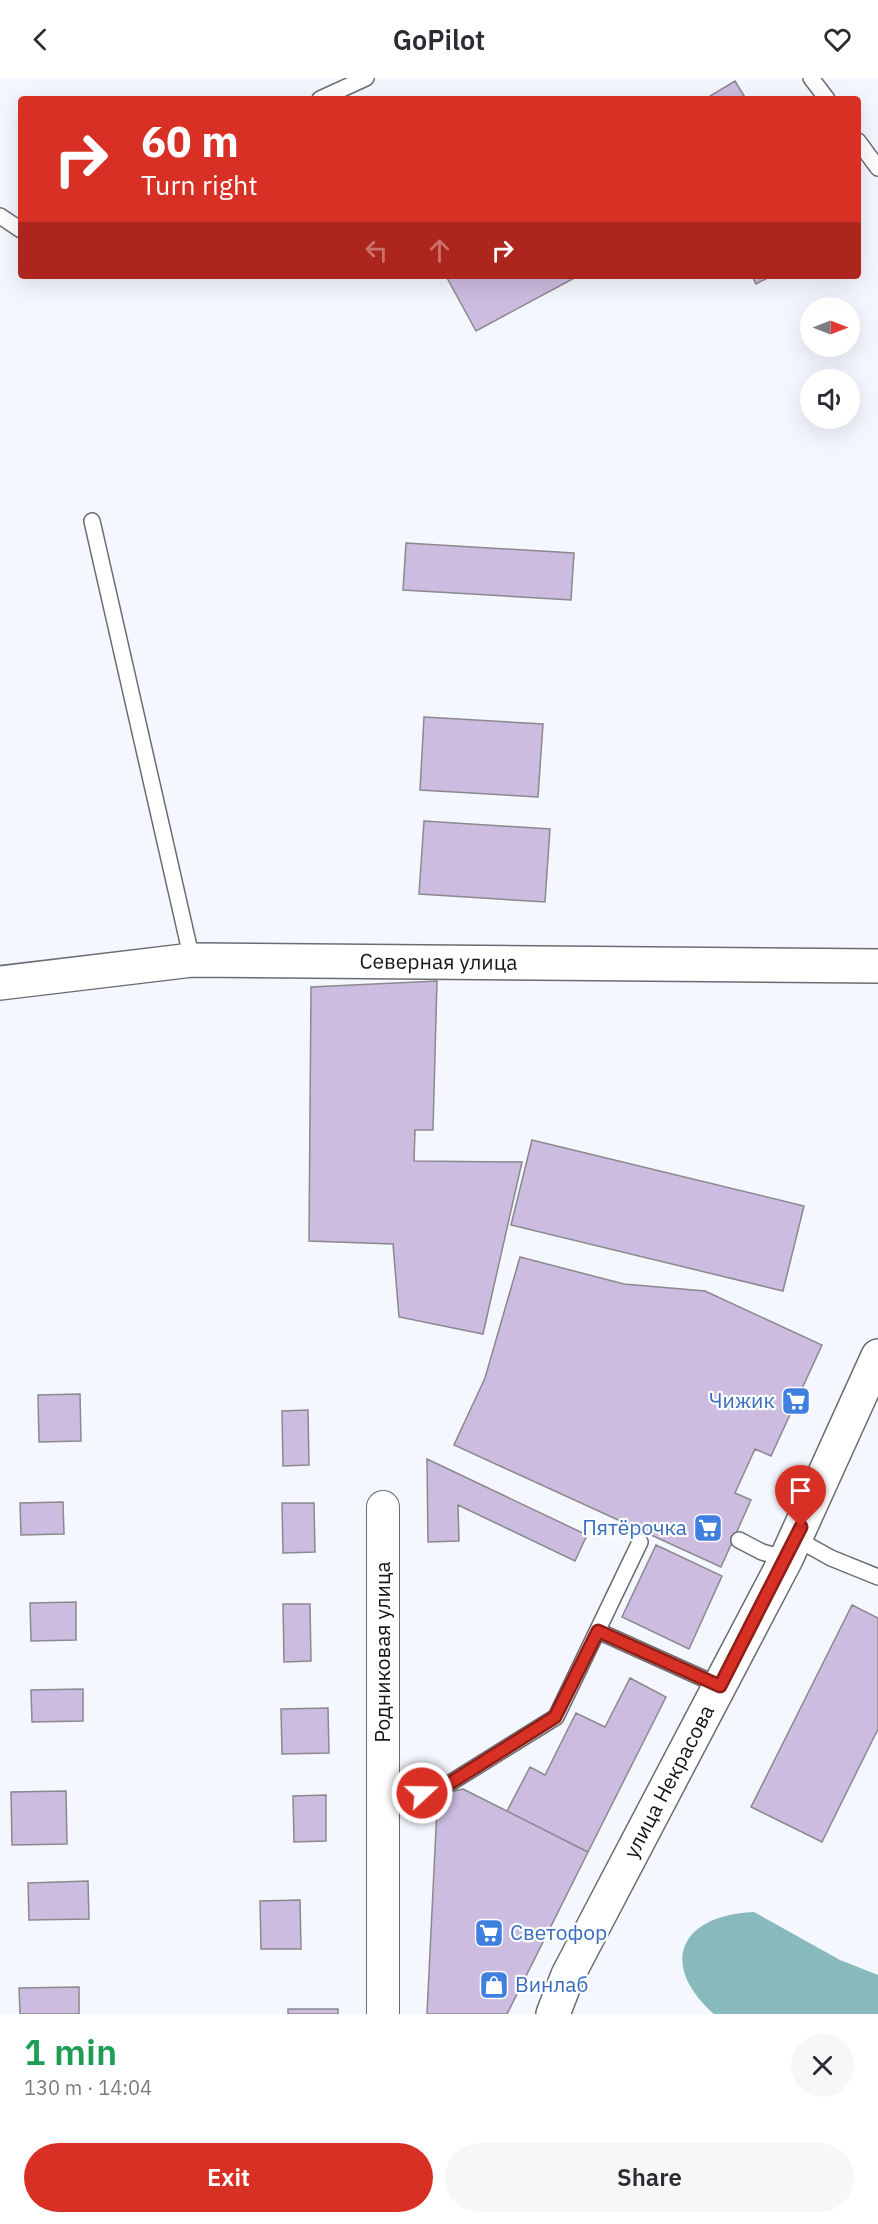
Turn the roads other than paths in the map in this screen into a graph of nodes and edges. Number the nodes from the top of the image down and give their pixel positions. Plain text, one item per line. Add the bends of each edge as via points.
1 (366, 78) edge
2 (811, 78) edge
3 (327, 96) edge
4 (825, 96) edge
5 (861, 145) edge
6 (878, 168) edge
7 (0, 216) edge
8 (18, 228) edge
9 (92, 521) dead end
10 (192, 960) junction
11 (878, 966) edge
12 (0, 983) edge
13 (878, 1356) edge
14 (383, 1507) dead end
15 (739, 1540) dead end
16 (640, 1542) dead end
17 (790, 1549) junction
18 (878, 1577) edge
19 (598, 1631) junction
20 (720, 1686) junction
21 (383, 1804) junction
22 (383, 2014) edge
23 (553, 2014) edge

1 - 3 lane
2 - 4 lane
5 - 6 lane
7 - 8 lane
9 - 10 lane
10 - 11 street, Северная улица
10 - 12 street, Северная улица
13 - 17 street, улица Некрасова
14 - 21 street, Родниковая улица
15 - 17 lane via 762,1552
16 - 19 lane
17 - 18 lane via 831,1558
17 - 20 street, улица Некрасова
19 - 20 lane
19 - 21 lane via 555,1717 442,1788
20 - 23 street, улица Некрасова via 568,1975
21 - 22 street, Родниковая улица

